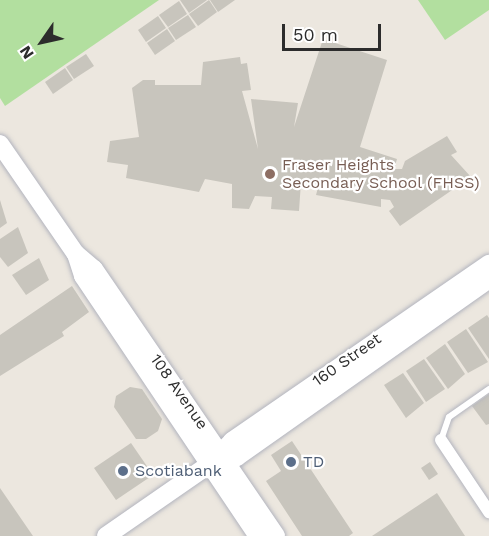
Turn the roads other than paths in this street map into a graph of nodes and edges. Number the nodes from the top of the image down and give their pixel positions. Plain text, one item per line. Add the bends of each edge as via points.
1 (0, 144) edge
2 (489, 264) edge
3 (489, 279) edge
4 (425, 305) junction
5 (351, 375) junction
6 (489, 389) edge
7 (441, 440) joint
8 (219, 459) junction
9 (489, 512) edge
10 (106, 536) edge
11 (258, 536) edge
12 (276, 536) edge

1 - 8 street, 108 Avenue via 75,254 83,276
2 - 4 street, 160 Street
3 - 5 street, 160 Street
4 - 5 street via 408,326 357,362
4 - 8 street, 160 Street
5 - 8 street, 160 Street
6 - 7 lane via 448,417
7 - 9 street
8 - 10 street, 160 Street
8 - 11 street, 108 Avenue
8 - 12 street, 108 Avenue

